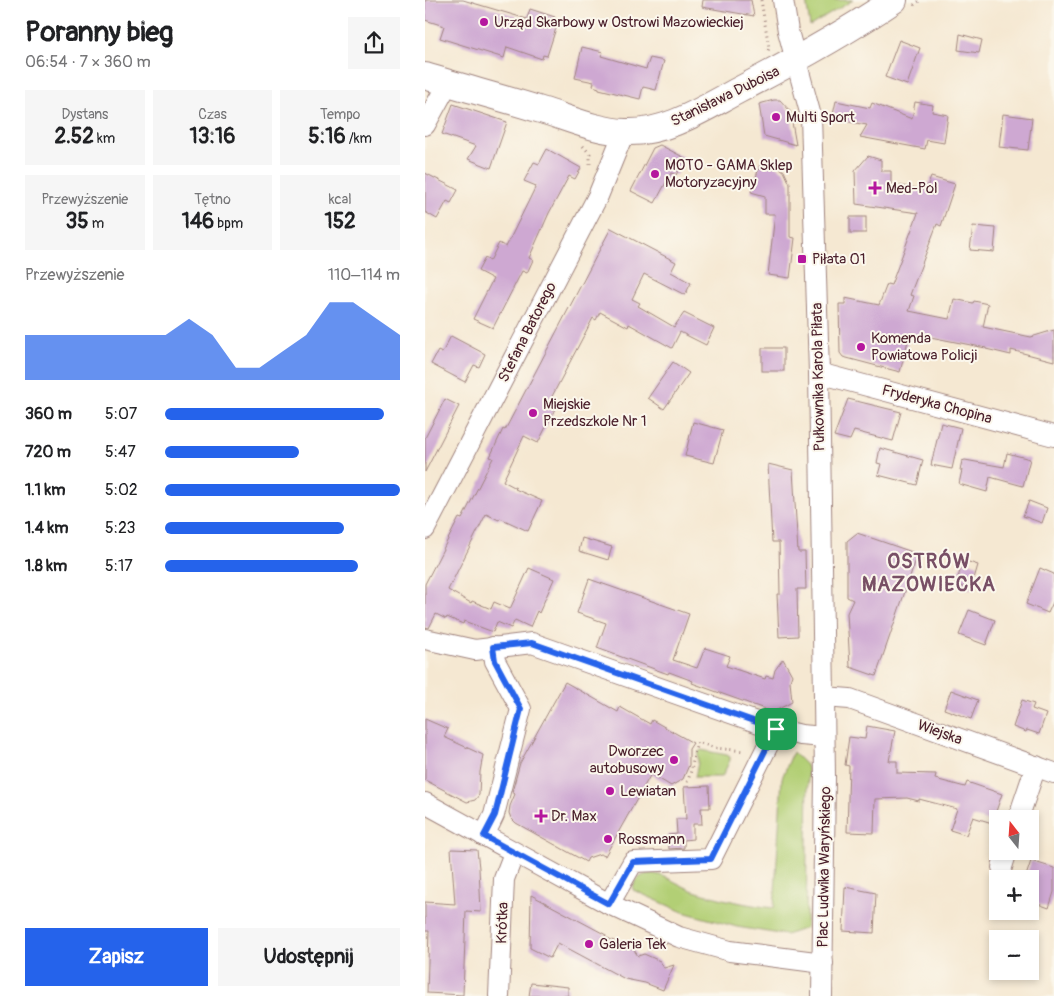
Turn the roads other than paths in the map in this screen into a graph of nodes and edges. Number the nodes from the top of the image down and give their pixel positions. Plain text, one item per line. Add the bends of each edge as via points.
1 (783, 0) edge
2 (894, 0) edge
3 (797, 60) junction
4 (431, 78) edge
5 (425, 125) edge
6 (624, 132) junction
7 (819, 372) junction
8 (1054, 436) edge
9 (425, 529) edge
10 (425, 639) edge
11 (493, 647) junction
12 (824, 697) junction
13 (776, 729) junction
14 (823, 737) junction
15 (1045, 770) edge
16 (425, 803) edge
17 (1023, 810) edge
18 (484, 836) junction
19 (514, 853) junction
20 (609, 904) junction
21 (823, 963) junction
22 (499, 996) edge
23 (822, 996) edge

1 - 3 street, Pułkownika Karola Piłata
2 - 3 main road, Stanisława Duboisa
3 - 6 main road, Stanisława Duboisa via 685,118 643,132
3 - 7 street, Pułkownika Karola Piłata via 811,116
4 - 5 street
4 - 6 main road, Stanisława Duboisa via 591,126
6 - 9 street, Stefana Batorego via 598,196
7 - 8 street, Fryderyka Chopina
7 - 12 street, Pułkownika Karola Piłata
10 - 11 street via 475,650
11 - 13 street via 532,643
11 - 18 street via 495,661 521,709 495,815
12 - 14 street, Plac Ludwika Waryńskiego
12 - 15 street, Wiejska via 850,699
13 - 14 street
13 - 20 street via 711,859 633,862
14 - 21 street, Plac Ludwika Waryńskiego
15 - 17 street
16 - 18 street
18 - 19 street
19 - 20 street
19 - 22 street, Krótka via 504,879
20 - 21 street via 679,937 730,951
21 - 23 street, Plac Ludwika Waryńskiego

